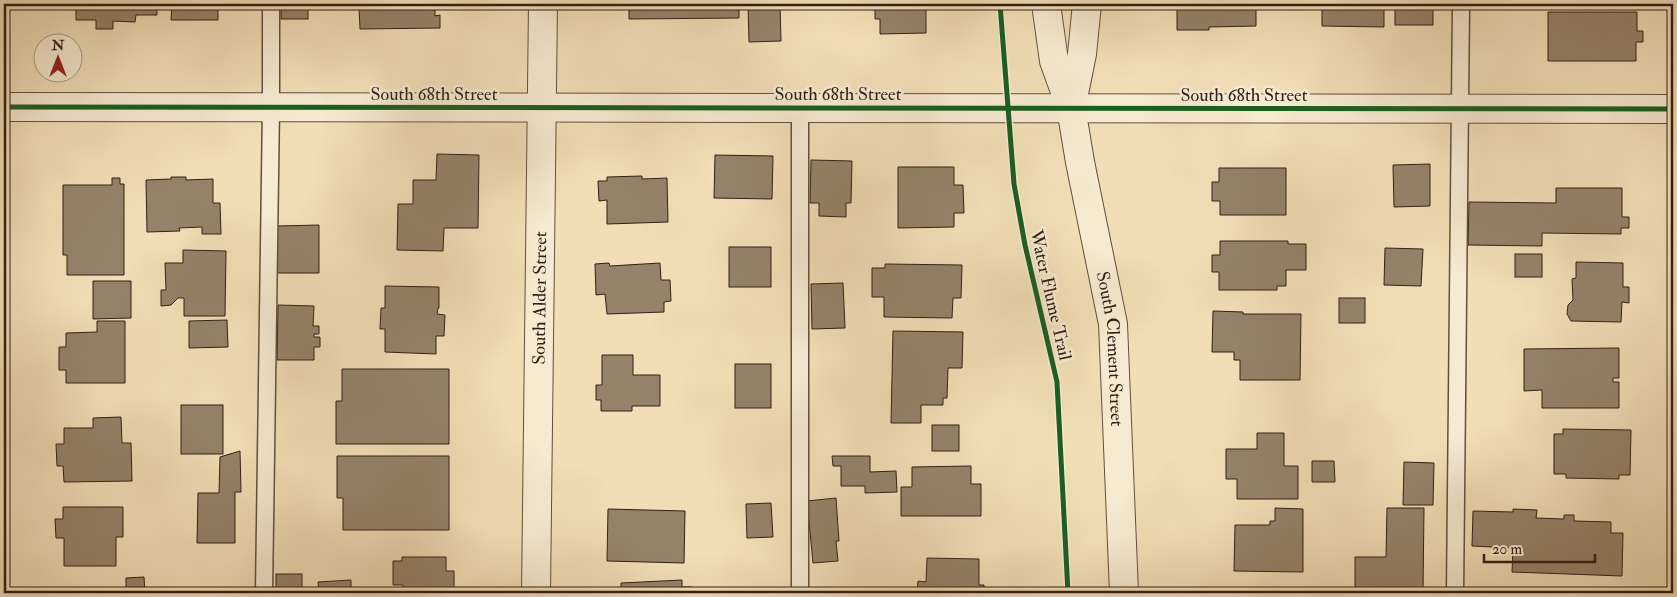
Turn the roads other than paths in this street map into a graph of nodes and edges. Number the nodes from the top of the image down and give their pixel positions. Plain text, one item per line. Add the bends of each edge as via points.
1 (271, 4) edge
2 (543, 4) edge
3 (1046, 4) edge
4 (1087, 4) edge
5 (1461, 4) edge
6 (4, 108) edge
7 (271, 108) junction
8 (542, 108) junction
9 (800, 108) junction
10 (1071, 108) junction
11 (1460, 109) junction
12 (1673, 109) edge
13 (264, 593) edge
14 (536, 593) edge
15 (800, 593) edge
16 (1124, 593) edge
17 (1455, 593) edge

1 - 7 lane
2 - 8 street, South Alder Street
3 - 10 street via 1054,62
4 - 10 street via 1082,54
5 - 11 lane
6 - 7 street, South 68th Street
7 - 8 street, South 68th Street
7 - 13 lane
8 - 9 street, South 68th Street
8 - 14 street, South Alder Street
9 - 10 street, South 68th Street
9 - 15 lane
10 - 11 street, South 68th Street
10 - 16 street, South Clement Street via 1113,324
11 - 12 street, South 68th Street
11 - 17 lane

